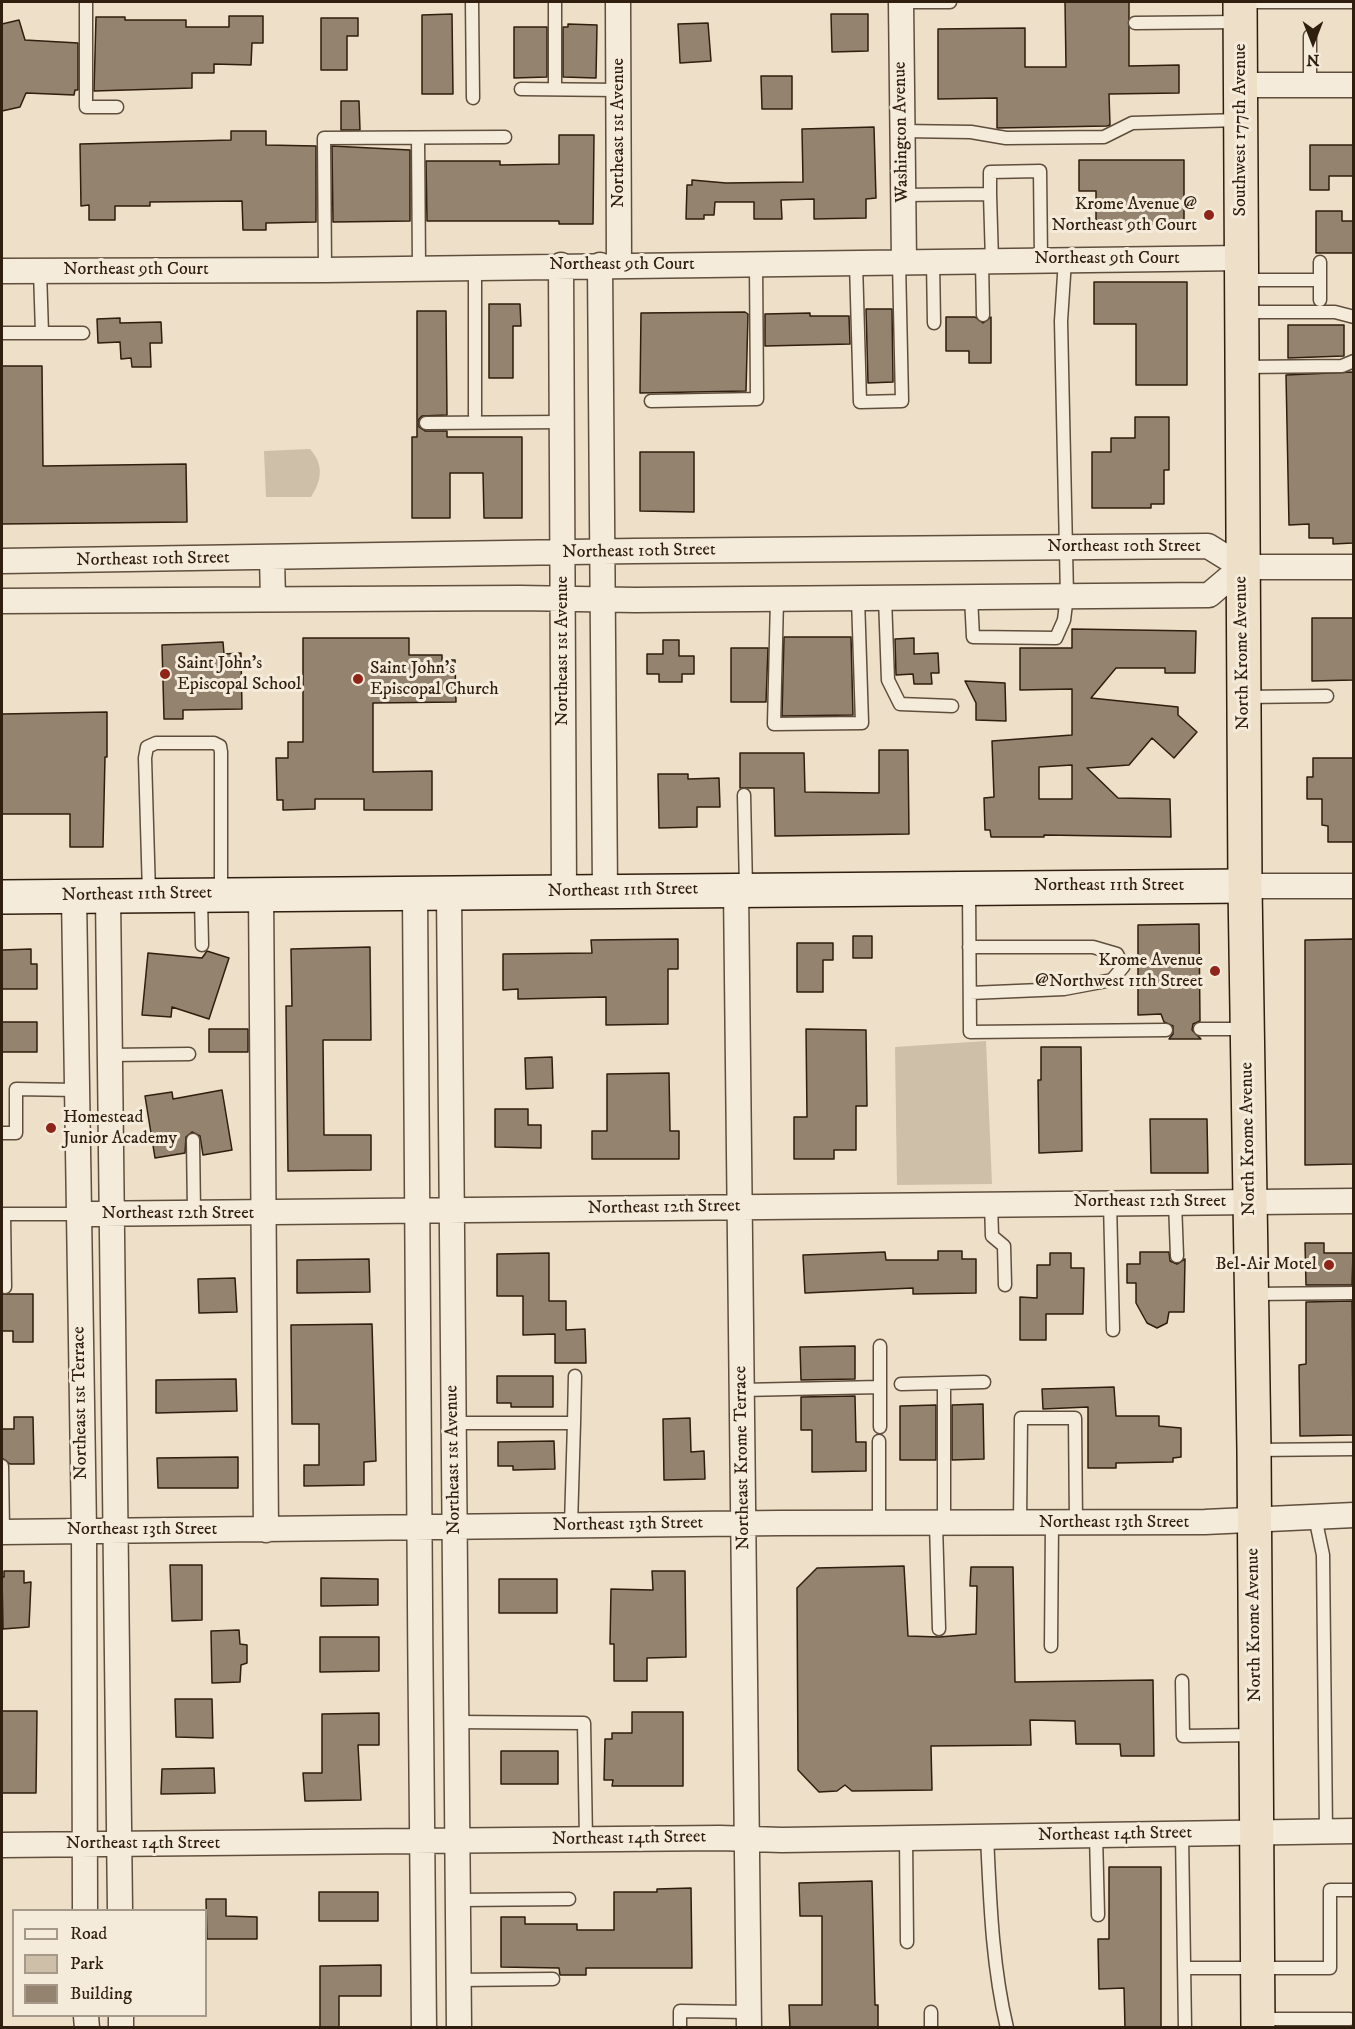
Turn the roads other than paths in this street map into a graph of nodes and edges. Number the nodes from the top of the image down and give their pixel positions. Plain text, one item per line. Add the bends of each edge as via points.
1 (86, 2) edge
2 (472, 2) edge
3 (555, 2) edge
4 (618, 2) edge
5 (901, 2) edge
6 (950, 2) edge
7 (1353, 2) edge
8 (1240, 9) edge
9 (1135, 23) dead end
10 (1311, 36) dead end
11 (1241, 85) junction
12 (1311, 85) junction
13 (1353, 85) edge
14 (520, 88) dead end
15 (555, 89) junction
16 (619, 90) junction
17 (473, 98) dead end
18 (117, 107) dead end
19 (1241, 120) junction
20 (902, 131) junction
21 (505, 137) dead end
22 (418, 138) junction
23 (990, 194) junction
24 (903, 195) junction
25 (1041, 260) junction
26 (1065, 260) junction
27 (933, 261) junction
28 (987, 261) junction
29 (902, 262) junction
30 (1320, 262) dead end
31 (856, 263) junction
32 (756, 264) junction
33 (561, 265) junction
34 (609, 265) junction
35 (475, 267) junction
36 (419, 268) junction
37 (325, 270) junction
38 (2, 271) edge
39 (40, 271) junction
40 (1320, 280) junction
41 (1242, 283) junction
42 (1320, 300) dead end
43 (983, 315) dead end
44 (1353, 317) edge
45 (934, 323) dead end
46 (2, 333) edge
47 (42, 333) junction
48 (83, 333) dead end
49 (1353, 361) edge
50 (1242, 367) junction
51 (651, 401) dead end
52 (475, 415) dead end
53 (561, 422) junction
54 (426, 423) dead end
55 (1067, 547) junction
56 (563, 553) junction
57 (603, 553) junction
58 (272, 558) junction
59 (2, 561) edge
60 (1242, 567) junction
61 (1353, 567) edge
62 (1067, 596) junction
63 (971, 597) junction
64 (564, 598) junction
65 (858, 598) junction
66 (885, 598) junction
67 (273, 599) junction
68 (777, 599) junction
69 (603, 600) junction
70 (2, 602) edge
71 (1327, 696) dead end
72 (1244, 697) junction
73 (952, 706) dead end
74 (744, 795) dead end
75 (1353, 885) edge
76 (1245, 886) junction
77 (969, 887) junction
78 (741, 889) junction
79 (605, 891) junction
80 (449, 892) junction
81 (564, 892) junction
82 (211, 893) junction
83 (261, 893) junction
84 (149, 894) junction
85 (415, 894) junction
86 (74, 896) junction
87 (108, 896) junction
88 (2, 897) edge
89 (202, 945) dead end
90 (969, 947) junction
91 (970, 993) junction
92 (1200, 1029) dead end
93 (1248, 1029) junction
94 (1166, 1030) dead end
95 (110, 1054) junction
96 (189, 1054) dead end
97 (77, 1090) junction
98 (2, 1133) edge
99 (193, 1140) dead end
100 (1353, 1201) edge
101 (1110, 1202) junction
102 (1175, 1202) junction
103 (1250, 1202) junction
104 (991, 1203) junction
105 (741, 1207) junction
106 (415, 1212) junction
107 (451, 1212) junction
108 (194, 1213) junction
109 (265, 1213) junction
110 (3, 1214) edge
111 (78, 1214) junction
112 (113, 1214) junction
113 (1177, 1256) dead end
114 (1005, 1285) dead end
115 (5, 1287) dead end
116 (1353, 1293) edge
117 (1251, 1294) junction
118 (1113, 1330) dead end
119 (880, 1346) dead end
120 (575, 1376) dead end
121 (984, 1382) dead end
122 (944, 1383) junction
123 (901, 1384) dead end
124 (880, 1387) junction
125 (742, 1390) junction
126 (453, 1423) junction
127 (574, 1423) junction
128 (880, 1427) dead end
129 (879, 1441) dead end
130 (1353, 1449) edge
131 (1254, 1450) junction
132 (2, 1466) edge
133 (1353, 1515) edge
134 (1315, 1517) junction
135 (1254, 1519) junction
136 (1052, 1523) junction
137 (1076, 1523) junction
138 (744, 1524) junction
139 (879, 1524) junction
140 (940, 1524) junction
141 (1020, 1524) junction
142 (571, 1525) junction
143 (421, 1527) junction
144 (454, 1527) junction
145 (84, 1530) junction
146 (115, 1530) junction
147 (266, 1530) junction
148 (2, 1532) edge
149 (939, 1629) dead end
150 (1051, 1646) dead end
151 (1182, 1681) dead end
152 (456, 1722) junction
153 (1257, 1735) junction
154 (1353, 1831) edge
155 (1326, 1832) junction
156 (1257, 1833) junction
157 (1182, 1834) junction
158 (1096, 1835) junction
159 (987, 1836) junction
160 (906, 1838) junction
161 (748, 1839) junction
162 (586, 1840) junction
163 (458, 1841) junction
164 (423, 1842) junction
165 (119, 1844) junction
166 (2, 1845) edge
167 (85, 1845) junction
168 (1353, 1890) edge
169 (569, 1899) dead end
170 (458, 1900) junction
171 (86, 1909) edge
172 (120, 1909) edge
173 (1098, 1915) dead end
174 (907, 1942) dead end
175 (1184, 1968) junction
176 (1258, 1968) junction
177 (553, 1979) dead end
178 (458, 1980) junction
179 (931, 2012) dead end
180 (1350, 2019) dead end
181 (749, 2020) edge
182 (1258, 2023) edge
183 (1304, 2023) edge
184 (424, 2028) edge
185 (459, 2028) edge
186 (680, 2028) edge
187 (931, 2028) edge
188 (1007, 2028) edge
189 (1185, 2028) edge

1 - 18 lane via 86,107
2 - 17 lane
3 - 15 lane
4 - 16 street, Northeast 1st Avenue
5 - 6 lane
5 - 20 street, Washington Avenue
7 - 8 lane
8 - 9 lane
8 - 11 highway, Southwest 177th Avenue
10 - 12 lane
11 - 12 street
11 - 19 highway, Southwest 177th Avenue
12 - 13 street
14 - 15 lane
15 - 16 lane
16 - 34 street, Northeast 1st Avenue
19 - 20 lane via 1132,123 1104,137 1006,138 971,132
19 - 41 highway, Southwest 177th Avenue
20 - 24 street, Washington Avenue
21 - 22 lane
22 - 36 lane
22 - 37 lane via 324,138
23 - 24 lane
23 - 25 lane via 990,172 1040,171
23 - 28 lane
24 - 29 street, Washington Avenue
25 - 26 street, Northeast 9th Court
25 - 28 street, Northeast 9th Court
26 - 41 street, Northeast 9th Court
26 - 55 lane via 1061,321
27 - 28 street, Northeast 9th Court
27 - 29 street, Northeast 9th Court
27 - 45 lane
28 - 43 lane
29 - 31 street, Northeast 9th Court
29 - 31 lane via 902,401 860,402
30 - 40 lane
31 - 32 street, Northeast 9th Court
32 - 34 street, Northeast 9th Court
32 - 51 lane via 757,399
33 - 34 street, Northeast 9th Court
33 - 35 street, Northeast 9th Court
33 - 53 street, Northeast 1st Avenue
34 - 57 street, Northeast 1st Avenue
35 - 36 street, Northeast 9th Court
35 - 52 lane
36 - 37 street, Northeast 9th Court
37 - 39 street, Northeast 9th Court
38 - 39 street, Northeast 9th Court
39 - 47 lane
40 - 41 lane
40 - 42 lane
41 - 44 lane
41 - 50 highway, North Krome Avenue
46 - 47 lane
47 - 48 lane
49 - 50 lane via 1342,366
50 - 60 highway, North Krome Avenue
53 - 54 lane
53 - 56 street, Northeast 1st Avenue
55 - 57 street, Northeast 10th Street
55 - 60 street, Northeast 10th Street via 1208,546
55 - 62 lane
56 - 57 street, Northeast 10th Street
56 - 58 street, Northeast 10th Street
56 - 64 street, Northeast 1st Avenue
57 - 69 street, Northeast 1st Avenue
58 - 59 street, Northeast 10th Street
58 - 67 street
60 - 61 street
60 - 62 street via 1209,595
60 - 72 highway, North Krome Avenue
62 - 63 street
62 - 63 lane via 1064,620 1056,638 973,637
63 - 66 street
64 - 67 street
64 - 69 street
64 - 81 street, Northeast 1st Avenue
65 - 66 street
65 - 68 street
65 - 68 lane via 862,723 774,724
66 - 73 lane via 888,680 900,704
67 - 70 street
68 - 69 street
69 - 79 street, Northeast 1st Avenue
71 - 72 lane
72 - 76 highway, North Krome Avenue
74 - 78 lane
75 - 76 street
76 - 77 street, Northeast 11th Street
76 - 93 highway, North Krome Avenue
77 - 78 street, Northeast 11th Street
77 - 90 lane
78 - 79 street, Northeast 11th Street
78 - 105 street, Northeast Krome Terrace
79 - 81 street, Northeast 11th Street
80 - 81 street, Northeast 11th Street
80 - 85 street, Northeast 11th Street
80 - 107 street, Northeast 1st Avenue
82 - 83 street, Northeast 11th Street
82 - 84 street, Northeast 11th Street
82 - 84 lane via 220,746 156,743 147,747 145,758
82 - 89 lane
83 - 85 street, Northeast 11th Street
83 - 109 street
84 - 87 street, Northeast 11th Street
85 - 106 street, Northeast 1st Avenue
86 - 87 street, Northeast 11th Street
86 - 88 street, Northeast 11th Street
86 - 97 street, Northeast 1st Terrace
87 - 95 street, Northeast 1st Terrace
90 - 91 lane
90 - 91 lane via 1093,947 1117,954 1123,968 1112,980 1064,989
91 - 94 lane via 970,1032
92 - 93 lane
93 - 103 highway, North Krome Avenue
95 - 96 lane
95 - 112 street, Northeast 1st Terrace
97 - 98 lane via 15,1089 15,1133
97 - 111 street, Northeast 1st Terrace
99 - 108 lane
100 - 103 street, Northeast 12th Street
101 - 102 street, Northeast 12th Street
101 - 104 street, Northeast 12th Street
101 - 118 lane
102 - 103 street, Northeast 12th Street
102 - 113 lane
103 - 117 highway, North Krome Avenue
104 - 105 street, Northeast 12th Street
104 - 114 lane via 992,1236 1004,1246
105 - 107 street, Northeast 12th Street
105 - 125 street, Northeast Krome Terrace
106 - 107 street, Northeast 12th Street
106 - 109 street, Northeast 12th Street
106 - 143 street, Northeast 1st Avenue
107 - 126 street, Northeast 1st Avenue
108 - 109 street, Northeast 12th Street
108 - 112 street, Northeast 12th Street
109 - 147 street
110 - 111 lane
110 - 115 lane
111 - 112 street, Northeast 12th Street
111 - 145 street, Northeast 1st Terrace
112 - 146 street, Northeast 1st Terrace
116 - 117 lane
117 - 131 highway, North Krome Avenue
119 - 124 lane
120 - 127 lane
121 - 122 lane
122 - 123 lane
122 - 140 lane
124 - 125 lane
124 - 128 lane
125 - 138 street, Northeast Krome Terrace
126 - 127 lane
126 - 144 street, Northeast 1st Avenue
127 - 142 lane
129 - 139 lane
130 - 131 lane
131 - 135 highway, North Krome Avenue
132 - 148 lane
133 - 134 street, Northeast 13th Street
134 - 135 street, Northeast 13th Street
134 - 155 lane via 1323,1555
135 - 137 street, Northeast 13th Street
135 - 153 highway, North Krome Avenue
136 - 137 street, Northeast 13th Street
136 - 141 street, Northeast 13th Street
136 - 150 lane
137 - 141 lane via 1075,1418 1020,1418
138 - 139 street, Northeast 13th Street
138 - 142 street, Northeast 13th Street
138 - 161 street, Northeast Krome Terrace
139 - 140 street, Northeast 13th Street
140 - 141 street, Northeast 13th Street
140 - 149 lane
142 - 144 street, Northeast 13th Street
143 - 144 street, Northeast 13th Street
143 - 147 street, Northeast 13th Street
143 - 164 street, Northeast 1st Avenue
144 - 152 street, Northeast 1st Avenue
145 - 146 street, Northeast 13th Street
145 - 148 street, Northeast 13th Street
145 - 167 street, Northeast 1st Terrace
146 - 147 street, Northeast 13th Street
146 - 165 street, Northeast 1st Terrace
151 - 153 lane via 1183,1737
152 - 162 lane via 584,1723
152 - 163 street, Northeast 1st Avenue
153 - 156 highway, North Krome Avenue
154 - 155 street, Northeast 14th Street
155 - 156 street, Northeast 14th Street
156 - 157 street, Northeast 14th Street
156 - 176 highway, North Krome Avenue
157 - 158 street, Northeast 14th Street
157 - 175 lane
158 - 159 street, Northeast 14th Street
158 - 173 lane
159 - 160 street, Northeast 14th Street
159 - 188 lane via 992,1932
160 - 161 street, Northeast 14th Street
160 - 174 lane
161 - 162 street, Northeast 14th Street
161 - 181 street, Northeast Krome Terrace
162 - 163 street, Northeast 14th Street
163 - 164 street, Northeast 14th Street
163 - 170 street, Northeast 1st Avenue
164 - 165 street, Northeast 14th Street
164 - 184 street, Northeast 1st Avenue
165 - 167 street, Northeast 14th Street
165 - 172 street, Northeast 1st Terrace
166 - 167 street, Northeast 14th Street
167 - 171 street, Northeast 1st Terrace
168 - 176 lane via 1330,1890 1330,1968
169 - 170 lane
170 - 178 street, Northeast 1st Avenue
175 - 176 lane
175 - 189 lane
176 - 182 highway, North Krome Avenue
177 - 178 lane
178 - 185 street, Northeast 1st Avenue
179 - 187 lane
180 - 183 lane
181 - 186 lane via 680,2011
182 - 183 lane

